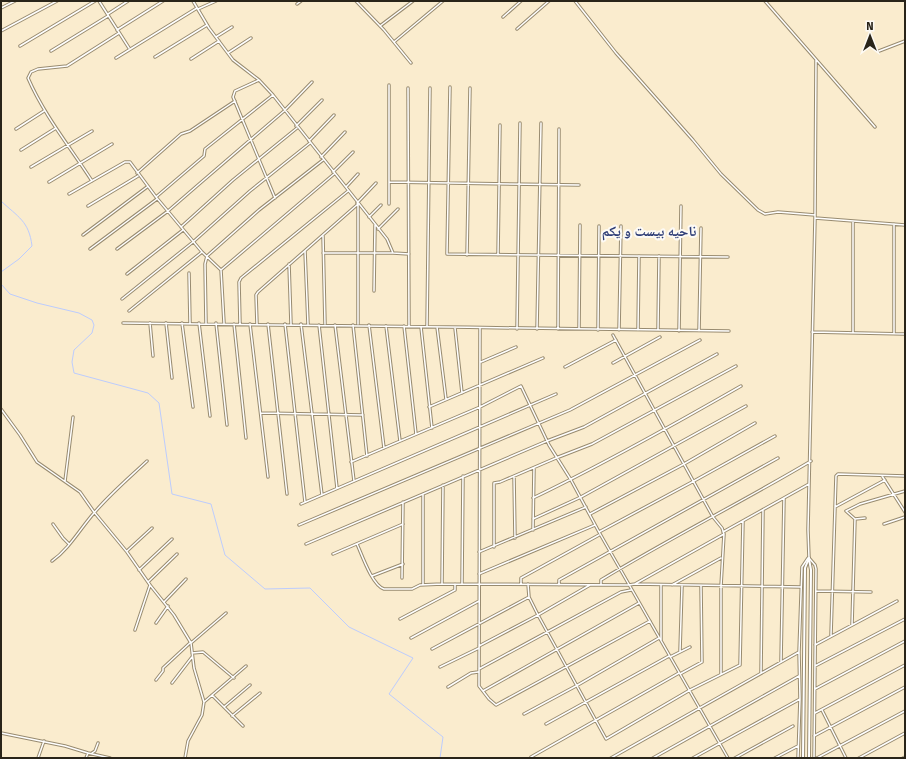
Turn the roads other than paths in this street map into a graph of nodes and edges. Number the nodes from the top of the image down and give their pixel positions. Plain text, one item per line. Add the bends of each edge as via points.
1 (15, 1) edge
2 (57, 1) edge
3 (95, 1) edge
4 (99, 1) edge
5 (128, 1) edge
6 (163, 1) edge
7 (194, 1) edge
8 (216, 1) edge
9 (301, 1) edge
10 (356, 1) edge
11 (413, 1) edge
12 (443, 1) edge
13 (522, 1) edge
14 (550, 1) edge
15 (575, 1) edge
16 (765, 1) edge
17 (297, 4) dead end
18 (1, 8) edge
19 (197, 8) junction
20 (108, 15) junction
21 (503, 17) dead end
22 (207, 25) junction
23 (380, 26) junction
24 (232, 27) dead end
25 (517, 29) dead end
26 (117, 30) junction
27 (1, 31) edge
28 (119, 33) junction
29 (216, 37) junction
30 (251, 38) dead end
31 (219, 41) junction
32 (905, 41) edge
33 (394, 42) junction
34 (20, 46) dead end
35 (130, 49) junction
36 (51, 51) dead end
37 (879, 51) dead end
38 (228, 54) junction
39 (155, 57) dead end
40 (116, 58) dead end
41 (191, 59) dead end
42 (816, 60) junction
43 (412, 63) dead end
44 (259, 80) junction
45 (312, 82) dead end
46 (389, 85) dead end
47 (450, 87) dead end
48 (408, 88) dead end
49 (430, 88) dead end
50 (470, 88) dead end
51 (273, 95) junction
52 (322, 100) dead end
53 (235, 101) junction
54 (45, 110) junction
55 (284, 111) junction
56 (334, 115) dead end
57 (242, 119) junction
58 (520, 123) dead end
59 (541, 123) dead end
60 (500, 125) dead end
61 (297, 127) junction
62 (875, 127) dead end
63 (56, 128) junction
64 (16, 129) dead end
65 (559, 130) dead end
66 (92, 131) dead end
67 (345, 132) dead end
68 (250, 139) junction
69 (309, 142) junction
70 (112, 144) dead end
71 (68, 145) junction
72 (21, 150) dead end
73 (353, 152) dead end
74 (321, 157) junction
75 (259, 159) junction
76 (323, 160) junction
77 (81, 163) junction
78 (31, 167) dead end
79 (137, 173) junction
80 (333, 173) junction
81 (358, 174) dead end
82 (139, 176) junction
83 (266, 178) junction
84 (92, 181) junction
85 (50, 182) dead end
86 (389, 182) junction
87 (376, 183) dead end
88 (408, 183) junction
89 (429, 183) junction
90 (448, 183) junction
91 (468, 184) junction
92 (499, 184) junction
93 (519, 184) junction
94 (540, 184) junction
95 (559, 185) junction
96 (579, 185) dead end
97 (147, 187) junction
98 (345, 188) junction
99 (348, 191) junction
100 (69, 194) dead end
101 (156, 198) junction
102 (275, 198) junction
103 (358, 203) junction
104 (389, 204) dead end
105 (381, 205) dead end
106 (88, 206) dead end
107 (681, 206) dead end
108 (398, 209) dead end
109 (168, 211) junction
110 (815, 215) junction
111 (369, 217) junction
112 (815, 218) junction
113 (853, 221) junction
114 (894, 224) junction
115 (375, 225) junction
116 (580, 225) dead end
117 (905, 225) edge
118 (599, 226) dead end
119 (621, 226) dead end
120 (181, 227) junction
121 (701, 228) dead end
122 (378, 229) junction
123 (183, 230) junction
124 (83, 235) dead end
125 (323, 236) junction
126 (193, 242) junction
127 (117, 248) dead end
128 (90, 249) dead end
129 (305, 251) junction
130 (202, 252) junction
131 (324, 253) junction
132 (358, 253) junction
133 (375, 253) junction
134 (393, 253) junction
135 (409, 254) junction
136 (467, 255) junction
137 (498, 255) junction
138 (518, 255) junction
139 (207, 256) junction
140 (538, 256) junction
141 (558, 256) junction
142 (579, 256) junction
143 (599, 256) junction
144 (620, 256) junction
145 (639, 256) junction
146 (659, 256) junction
147 (680, 257) junction
148 (701, 257) junction
149 (728, 257) dead end
150 (289, 264) junction
151 (221, 270) junction
152 (189, 273) dead end
153 (127, 274) dead end
154 (374, 291) dead end
155 (122, 299) dead end
156 (130, 311) dead end
157 (123, 323) dead end
158 (150, 323) junction
159 (166, 323) junction
160 (182, 323) junction
161 (190, 323) junction
162 (199, 323) junction
163 (206, 323) junction
164 (216, 323) junction
165 (224, 324) junction
166 (234, 324) junction
167 (240, 324) junction
168 (250, 324) junction
169 (257, 324) junction
170 (268, 324) junction
171 (285, 324) junction
172 (291, 324) junction
173 (301, 324) junction
174 (308, 324) junction
175 (318, 325) junction
176 (325, 325) junction
177 (335, 325) junction
178 (352, 325) junction
179 (358, 325) junction
180 (370, 325) junction
181 (386, 326) junction
182 (404, 326) junction
183 (409, 326) junction
184 (421, 327) junction
185 (427, 327) junction
186 (437, 327) junction
187 (455, 328) junction
188 (480, 328) junction
189 (517, 329) junction
190 (537, 329) junction
191 (558, 329) junction
192 (579, 330) junction
193 (598, 330) junction
194 (619, 330) junction
195 (638, 330) junction
196 (658, 330) junction
197 (679, 331) junction
198 (699, 331) junction
199 (729, 331) dead end
200 (812, 332) junction
201 (853, 333) junction
202 (894, 334) junction
203 (905, 334) edge
204 (613, 335) dead end
205 (660, 337) dead end
206 (616, 340) junction
207 (700, 340) dead end
208 (516, 347) dead end
209 (717, 354) dead end
210 (153, 356) dead end
211 (625, 357) junction
212 (542, 358) dead end
213 (480, 362) junction
214 (614, 363) dead end
215 (736, 366) dead end
216 (565, 367) dead end
217 (635, 375) junction
218 (172, 378) dead end
219 (480, 385) junction
220 (741, 386) dead end
221 (462, 392) junction
222 (556, 394) dead end
223 (645, 394) junction
224 (446, 399) junction
225 (530, 405) junction
226 (746, 406) dead end
227 (192, 407) dead end
228 (429, 407) junction
229 (480, 407) junction
230 (1, 409) edge
231 (655, 411) junction
232 (261, 413) junction
233 (278, 414) junction
234 (295, 414) junction
235 (312, 414) junction
236 (329, 414) junction
237 (345, 415) junction
238 (363, 415) junction
239 (210, 416) dead end
240 (73, 417) dead end
241 (756, 423) dead end
242 (539, 424) junction
243 (227, 425) dead end
244 (480, 427) junction
245 (432, 428) junction
246 (665, 429) junction
247 (416, 434) junction
248 (775, 436) dead end
249 (246, 438) dead end
250 (400, 441) junction
251 (547, 441) junction
252 (674, 446) junction
253 (384, 448) junction
254 (480, 449) junction
255 (367, 456) junction
256 (556, 458) junction
257 (778, 458) dead end
258 (147, 461) dead end
259 (811, 461) junction
260 (351, 462) junction
261 (684, 464) junction
262 (534, 467) junction
263 (480, 469) junction
264 (463, 476) junction
265 (514, 476) junction
266 (882, 476) junction
267 (905, 476) edge
268 (268, 477) dead end
269 (571, 480) junction
270 (885, 480) junction
271 (65, 481) junction
272 (354, 481) junction
273 (694, 481) junction
274 (810, 483) junction
275 (443, 485) junction
276 (337, 488) junction
277 (905, 491) edge
278 (287, 494) dead end
279 (423, 494) junction
280 (322, 495) junction
281 (894, 495) junction
282 (580, 497) junction
283 (533, 498) junction
284 (784, 498) junction
285 (703, 499) junction
286 (305, 502) junction
287 (403, 502) junction
288 (301, 504) dead end
289 (586, 507) junction
290 (835, 507) junction
291 (763, 510) junction
292 (94, 512) junction
293 (905, 512) edge
294 (590, 514) junction
295 (714, 517) junction
296 (905, 517) edge
297 (865, 518) dead end
298 (533, 519) junction
299 (855, 519) junction
300 (744, 520) junction
301 (53, 524) dead end
302 (403, 524) junction
303 (884, 524) dead end
304 (299, 525) dead end
305 (595, 525) junction
306 (152, 528) dead end
307 (533, 530) junction
308 (599, 533) junction
309 (724, 533) junction
310 (515, 538) junction
311 (172, 539) dead end
312 (69, 544) junction
313 (306, 544) dead end
314 (357, 544) junction
315 (494, 547) junction
316 (609, 551) junction
317 (127, 552) junction
318 (479, 552) junction
319 (177, 554) dead end
320 (333, 554) dead end
321 (722, 557) junction
322 (808, 558) junction
323 (52, 562) dead end
324 (403, 564) junction
325 (619, 568) junction
326 (139, 570) junction
327 (479, 574) junction
328 (372, 576) junction
329 (402, 578) dead end
330 (186, 579) dead end
331 (148, 582) junction
332 (442, 584) junction
333 (455, 584) junction
334 (462, 584) junction
335 (479, 584) junction
336 (521, 584) junction
337 (528, 584) junction
338 (634, 584) junction
339 (150, 585) junction
340 (423, 585) junction
341 (559, 585) junction
342 (590, 585) junction
343 (601, 585) junction
344 (629, 586) junction
345 (661, 586) junction
346 (671, 586) junction
347 (682, 586) junction
348 (701, 586) junction
349 (721, 586) junction
350 (742, 587) junction
351 (763, 587) junction
352 (783, 587) junction
353 (801, 587) junction
354 (632, 590) junction
355 (816, 591) junction
356 (832, 591) junction
357 (853, 592) junction
358 (872, 592) dead end
359 (529, 597) junction
360 (479, 601) junction
361 (897, 601) dead end
362 (164, 602) junction
363 (639, 603) junction
364 (168, 606) junction
365 (226, 613) dead end
366 (538, 615) junction
367 (400, 619) dead end
368 (905, 619) edge
369 (650, 622) junction
370 (156, 623) dead end
371 (479, 624) junction
372 (852, 625) junction
373 (135, 630) dead end
374 (547, 633) junction
375 (831, 635) junction
376 (411, 638) dead end
377 (659, 638) junction
378 (660, 641) junction
379 (905, 641) edge
380 (191, 642) junction
381 (815, 645) junction
382 (479, 647) junction
383 (690, 647) dead end
384 (432, 649) dead end
385 (556, 649) junction
386 (680, 651) junction
387 (799, 652) junction
388 (192, 653) junction
389 (192, 656) junction
390 (670, 656) junction
391 (782, 662) junction
392 (905, 665) edge
393 (246, 666) dead end
394 (815, 666) junction
395 (440, 667) dead end
396 (566, 668) junction
397 (479, 670) junction
398 (761, 673) junction
399 (679, 674) junction
400 (721, 674) junction
401 (799, 676) junction
402 (234, 678) junction
403 (156, 680) dead end
404 (172, 683) dead end
405 (250, 685) dead end
406 (576, 686) junction
407 (448, 687) dead end
408 (905, 687) edge
409 (815, 689) junction
410 (690, 690) junction
411 (483, 691) junction
412 (260, 693) dead end
413 (212, 695) junction
414 (800, 699) junction
415 (204, 702) junction
416 (585, 703) junction
417 (224, 707) junction
418 (700, 707) junction
419 (822, 710) junction
420 (905, 710) edge
421 (815, 713) junction
422 (524, 714) dead end
423 (232, 716) junction
424 (595, 720) junction
425 (546, 724) dead end
426 (710, 725) junction
427 (243, 726) dead end
428 (794, 726) dead end
429 (830, 728) junction
430 (1, 733) edge
431 (905, 733) edge
432 (814, 736) junction
433 (44, 741) junction
434 (98, 743) dead end
435 (720, 743) junction
436 (798, 746) junction
437 (840, 746) junction
438 (88, 753) junction
439 (91, 754) junction
440 (531, 756) dead end
441 (38, 758) edge
442 (86, 758) edge
443 (110, 758) edge
444 (185, 758) edge
445 (611, 758) edge
446 (653, 758) edge
447 (693, 758) edge
448 (728, 758) edge
449 (735, 758) edge
450 (775, 758) edge
451 (798, 758) edge
452 (803, 758) edge
453 (809, 758) edge
454 (814, 758) edge
455 (817, 758) edge
456 (846, 758) edge
457 (859, 758) edge

1 - 18 street
2 - 27 street
3 - 34 street
4 - 20 street
5 - 20 street
6 - 26 street
7 - 19 street
8 - 19 street
9 - 17 street
10 - 23 street
11 - 23 street
12 - 33 street
13 - 21 street
14 - 25 street
15 - 110 street via 616,53 721,174 758,210 765,214 778,212
16 - 42 street
19 - 22 street
19 - 35 street
20 - 26 street
20 - 36 street
22 - 29 street
22 - 39 street
23 - 33 street
24 - 29 street
26 - 28 street
28 - 35 street
28 - 54 street via 67,66 31,72 28,78
29 - 31 street
30 - 38 street
31 - 38 street
31 - 41 street
32 - 37 street
33 - 43 street
35 - 40 street
38 - 44 street
42 - 62 street
42 - 110 street
44 - 51 street
44 - 53 street via 235,91
45 - 55 street
46 - 86 street
47 - 90 street
48 - 88 street
49 - 89 street
50 - 91 street
51 - 55 street
51 - 57 street
52 - 61 street
53 - 57 street
53 - 79 street via 190,131 181,134
54 - 63 street
54 - 64 street
55 - 61 street
55 - 68 street
56 - 69 street
57 - 68 street
57 - 101 street via 205,150 204,156
58 - 93 street
59 - 94 street
60 - 92 street
61 - 69 street
61 - 75 street
63 - 71 street
63 - 72 street
65 - 95 street
66 - 71 street
67 - 74 street
68 - 75 street
68 - 109 street
69 - 74 street
69 - 83 street
70 - 77 street
71 - 77 street
71 - 78 street
73 - 80 street
74 - 76 street
75 - 83 street
75 - 120 street
76 - 80 street
76 - 102 street
77 - 84 street
77 - 85 street
79 - 82 street
79 - 84 street via 130,162 125,162
80 - 98 street
80 - 151 street
81 - 98 street
82 - 97 street
82 - 106 street
83 - 102 street
83 - 126 street
84 - 100 street
86 - 88 street
86 - 104 street
87 - 103 street
88 - 89 street
88 - 135 street
89 - 90 street
89 - 185 street
90 - 91 street
90 - 136 street via 447,254
91 - 92 street
91 - 136 street
92 - 93 street
92 - 137 street
93 - 94 street
93 - 138 street
94 - 95 street
94 - 140 street
95 - 96 street
95 - 141 street
97 - 101 street
97 - 124 street
98 - 99 street
99 - 103 street
99 - 167 street via 241,278
101 - 109 street
101 - 128 street
102 - 139 street
103 - 111 street
103 - 125 street
103 - 132 street
105 - 111 street
107 - 147 street
108 - 122 street
109 - 120 street
109 - 127 street
110 - 112 street
111 - 115 street
112 - 113 street
112 - 200 street
113 - 114 street
113 - 201 street
114 - 117 street
114 - 202 street
115 - 122 street
115 - 133 street
116 - 142 street
118 - 143 street
119 - 144 street
120 - 123 street
121 - 148 street
122 - 134 street
123 - 126 street
123 - 153 street
125 - 129 street
125 - 131 street
126 - 130 street
126 - 155 street
129 - 150 street
129 - 174 street
130 - 139 street
130 - 156 street
131 - 132 street
131 - 176 street
132 - 133 street
132 - 179 street
133 - 134 street
133 - 154 street
134 - 135 street
135 - 183 street
136 - 137 street
137 - 138 street
138 - 140 street
138 - 189 street
139 - 151 street
139 - 163 street
140 - 141 street
140 - 190 street
141 - 142 street
141 - 191 street
142 - 143 street
142 - 192 street
143 - 144 street
143 - 193 street
144 - 145 street
144 - 194 street
145 - 146 street
145 - 195 street
146 - 147 street
146 - 196 street
147 - 148 street
147 - 197 street
148 - 149 street
148 - 198 street
150 - 169 street via 256,295
150 - 172 street
151 - 165 street
152 - 161 street
157 - 158 street
158 - 159 street
158 - 210 street
159 - 160 street
159 - 218 street
160 - 161 street
160 - 227 street
161 - 162 street
162 - 163 street
162 - 239 street
163 - 164 street
164 - 165 street
164 - 243 street
165 - 166 street
166 - 167 street
166 - 249 street
167 - 168 street
168 - 169 street
168 - 232 street
169 - 170 street
170 - 171 street
170 - 233 street
171 - 172 street
171 - 234 street
172 - 173 street
173 - 174 street
173 - 235 street
174 - 175 street
175 - 176 street
175 - 236 street
176 - 177 street
177 - 178 street
177 - 237 street
178 - 179 street
178 - 238 street
179 - 180 street
180 - 181 street
180 - 253 street
181 - 182 street
181 - 250 street
182 - 183 street
182 - 247 street
183 - 184 street
184 - 185 street
184 - 228 street
185 - 186 street
186 - 187 street
186 - 224 street
187 - 188 street
187 - 221 street
188 - 189 street
188 - 213 street
189 - 190 street
190 - 191 street
191 - 192 street
192 - 193 street
193 - 194 street
194 - 195 street
195 - 196 street
196 - 197 street
197 - 198 street
198 - 199 street
200 - 201 street
200 - 259 street
201 - 202 street
202 - 203 street
204 - 206 street
205 - 211 street
206 - 211 street
206 - 216 street
207 - 217 street
208 - 213 street
209 - 223 street
211 - 214 street
211 - 217 street
212 - 219 street
213 - 219 street
215 - 231 street
217 - 223 street
217 - 242 street
219 - 221 street
219 - 229 street
220 - 246 street
221 - 224 street
222 - 225 street
223 - 231 street
223 - 251 street via 584,427
224 - 228 street
225 - 229 street via 521,386
225 - 242 street
225 - 244 street
226 - 252 street
228 - 245 street
229 - 244 street
229 - 245 street
230 - 271 street via 37,462
231 - 246 street
231 - 256 street via 592,444
232 - 233 street
232 - 268 street
233 - 234 street
233 - 278 street
234 - 235 street
234 - 286 street
235 - 236 street
235 - 280 street
236 - 237 street
236 - 276 street
237 - 238 street
237 - 260 street
238 - 255 street
240 - 271 street
241 - 261 street
242 - 251 street
242 - 254 street
244 - 254 street
244 - 272 street
245 - 247 street
246 - 252 street
246 - 269 street
247 - 250 street
248 - 273 street
250 - 253 street
251 - 256 street
251 - 263 street
252 - 261 street
252 - 282 street
253 - 255 street
254 - 263 street
254 - 304 street
255 - 260 street
256 - 262 street
256 - 269 street
257 - 285 street
258 - 292 street
259 - 274 street
259 - 295 street
260 - 272 street
261 - 273 street
261 - 294 street
262 - 265 street
262 - 283 street
263 - 264 street
263 - 318 street
264 - 275 street
264 - 334 street
265 - 310 street
265 - 315 street via 494,483
266 - 267 street
266 - 270 street
266 - 290 street via 838,474
269 - 282 street
269 - 283 street
270 - 281 street
270 - 290 street
271 - 292 street via 80,492
272 - 276 street
273 - 285 street
273 - 308 street
274 - 284 street
274 - 322 street
275 - 279 street
275 - 332 street
276 - 280 street
277 - 281 street
279 - 287 street
279 - 340 street
280 - 286 street
281 - 293 street
281 - 299 street via 847,510
282 - 289 street
282 - 298 street
283 - 298 street
284 - 291 street
284 - 352 street
285 - 295 street
285 - 316 street
286 - 288 street
287 - 302 street
287 - 313 street
289 - 294 street
289 - 307 street
290 - 356 street
291 - 300 street
291 - 351 street
292 - 312 street
292 - 317 street
294 - 305 street
295 - 309 street
295 - 325 street
296 - 303 street
297 - 299 street
298 - 307 street
299 - 357 street
300 - 309 street
300 - 350 street
301 - 312 street
302 - 314 street
302 - 324 street
305 - 308 street
305 - 327 street
306 - 317 street
307 - 310 street
308 - 316 street
308 - 336 street via 521,578
309 - 321 street
309 - 338 street
310 - 315 street
311 - 326 street
312 - 323 street
314 - 320 street
314 - 328 street
315 - 318 street
316 - 325 street
316 - 341 street via 559,580
317 - 326 street
318 - 327 street
319 - 331 street
321 - 346 street
321 - 349 street
322 - 353 street via 802,567
322 - 355 street via 816,567
322 - 452 street via 805,568
322 - 453 street via 811,570
324 - 328 street
324 - 329 street
325 - 343 street via 600,580
325 - 344 street
326 - 331 street
327 - 335 street
328 - 340 street via 384,589 412,589
330 - 362 street
331 - 339 street
332 - 333 street
332 - 340 street
333 - 334 street
333 - 367 street via 455,590
334 - 335 street
335 - 336 street
335 - 360 street
336 - 337 street
337 - 341 street
337 - 359 street
338 - 344 street
338 - 345 street
339 - 362 street
339 - 373 street
341 - 342 street
342 - 343 street
342 - 366 street
343 - 344 street
344 - 354 street
345 - 346 street
345 - 378 street
346 - 347 street
347 - 348 street
347 - 386 street
348 - 349 street
348 - 399 street via 702,662
349 - 350 street
349 - 400 street
350 - 351 street
350 - 400 street via 740,664
351 - 352 street
351 - 398 street
352 - 353 street
352 - 391 street
353 - 387 street
354 - 363 street
354 - 374 street via 621,592
355 - 356 street
355 - 381 street
356 - 357 street
356 - 375 street
357 - 358 street
357 - 372 street
359 - 366 street
359 - 371 street
360 - 371 street
360 - 376 street
361 - 372 street
362 - 364 street
363 - 369 street
363 - 385 street
364 - 370 street
364 - 380 street
365 - 380 street
366 - 374 street
366 - 382 street
368 - 394 street
369 - 377 street
369 - 396 street
371 - 382 street
371 - 384 street
372 - 375 street
374 - 385 street
374 - 397 street
375 - 381 street
377 - 378 street
377 - 406 street
378 - 390 street
379 - 409 street
380 - 388 street
380 - 403 street via 163,668
381 - 394 street
382 - 395 street
382 - 397 street
383 - 386 street
385 - 396 street
385 - 411 street
386 - 390 street
387 - 391 street
387 - 401 street
388 - 389 street
388 - 402 street via 202,652
389 - 404 street
389 - 415 street
390 - 399 street
390 - 416 street
391 - 398 street
392 - 419 street
393 - 402 street
394 - 409 street
396 - 406 street
396 - 411 street via 496,705
397 - 407 street
397 - 411 street via 479,686
398 - 418 street
399 - 410 street
399 - 424 street
400 - 410 street
401 - 414 street
401 - 426 street
402 - 413 street
405 - 417 street
406 - 416 street
406 - 422 street
408 - 429 street
409 - 421 street
410 - 418 street
410 - 424 street via 606,739
412 - 423 street
413 - 415 street
413 - 417 street
414 - 435 street
414 - 436 street
415 - 444 street via 202,715 188,741
416 - 424 street
416 - 425 street
417 - 423 street
418 - 426 street
418 - 445 street
419 - 421 street
419 - 429 street
420 - 437 street
421 - 432 street
423 - 427 street
424 - 440 street
426 - 435 street
426 - 446 street
428 - 449 street
429 - 432 street
429 - 437 street
430 - 433 street
431 - 457 street
432 - 454 street
433 - 438 street
433 - 441 street
434 - 439 street
435 - 447 street
435 - 448 street
436 - 450 street
436 - 451 street
437 - 455 street
437 - 456 street
438 - 439 street
438 - 442 street
439 - 443 street

